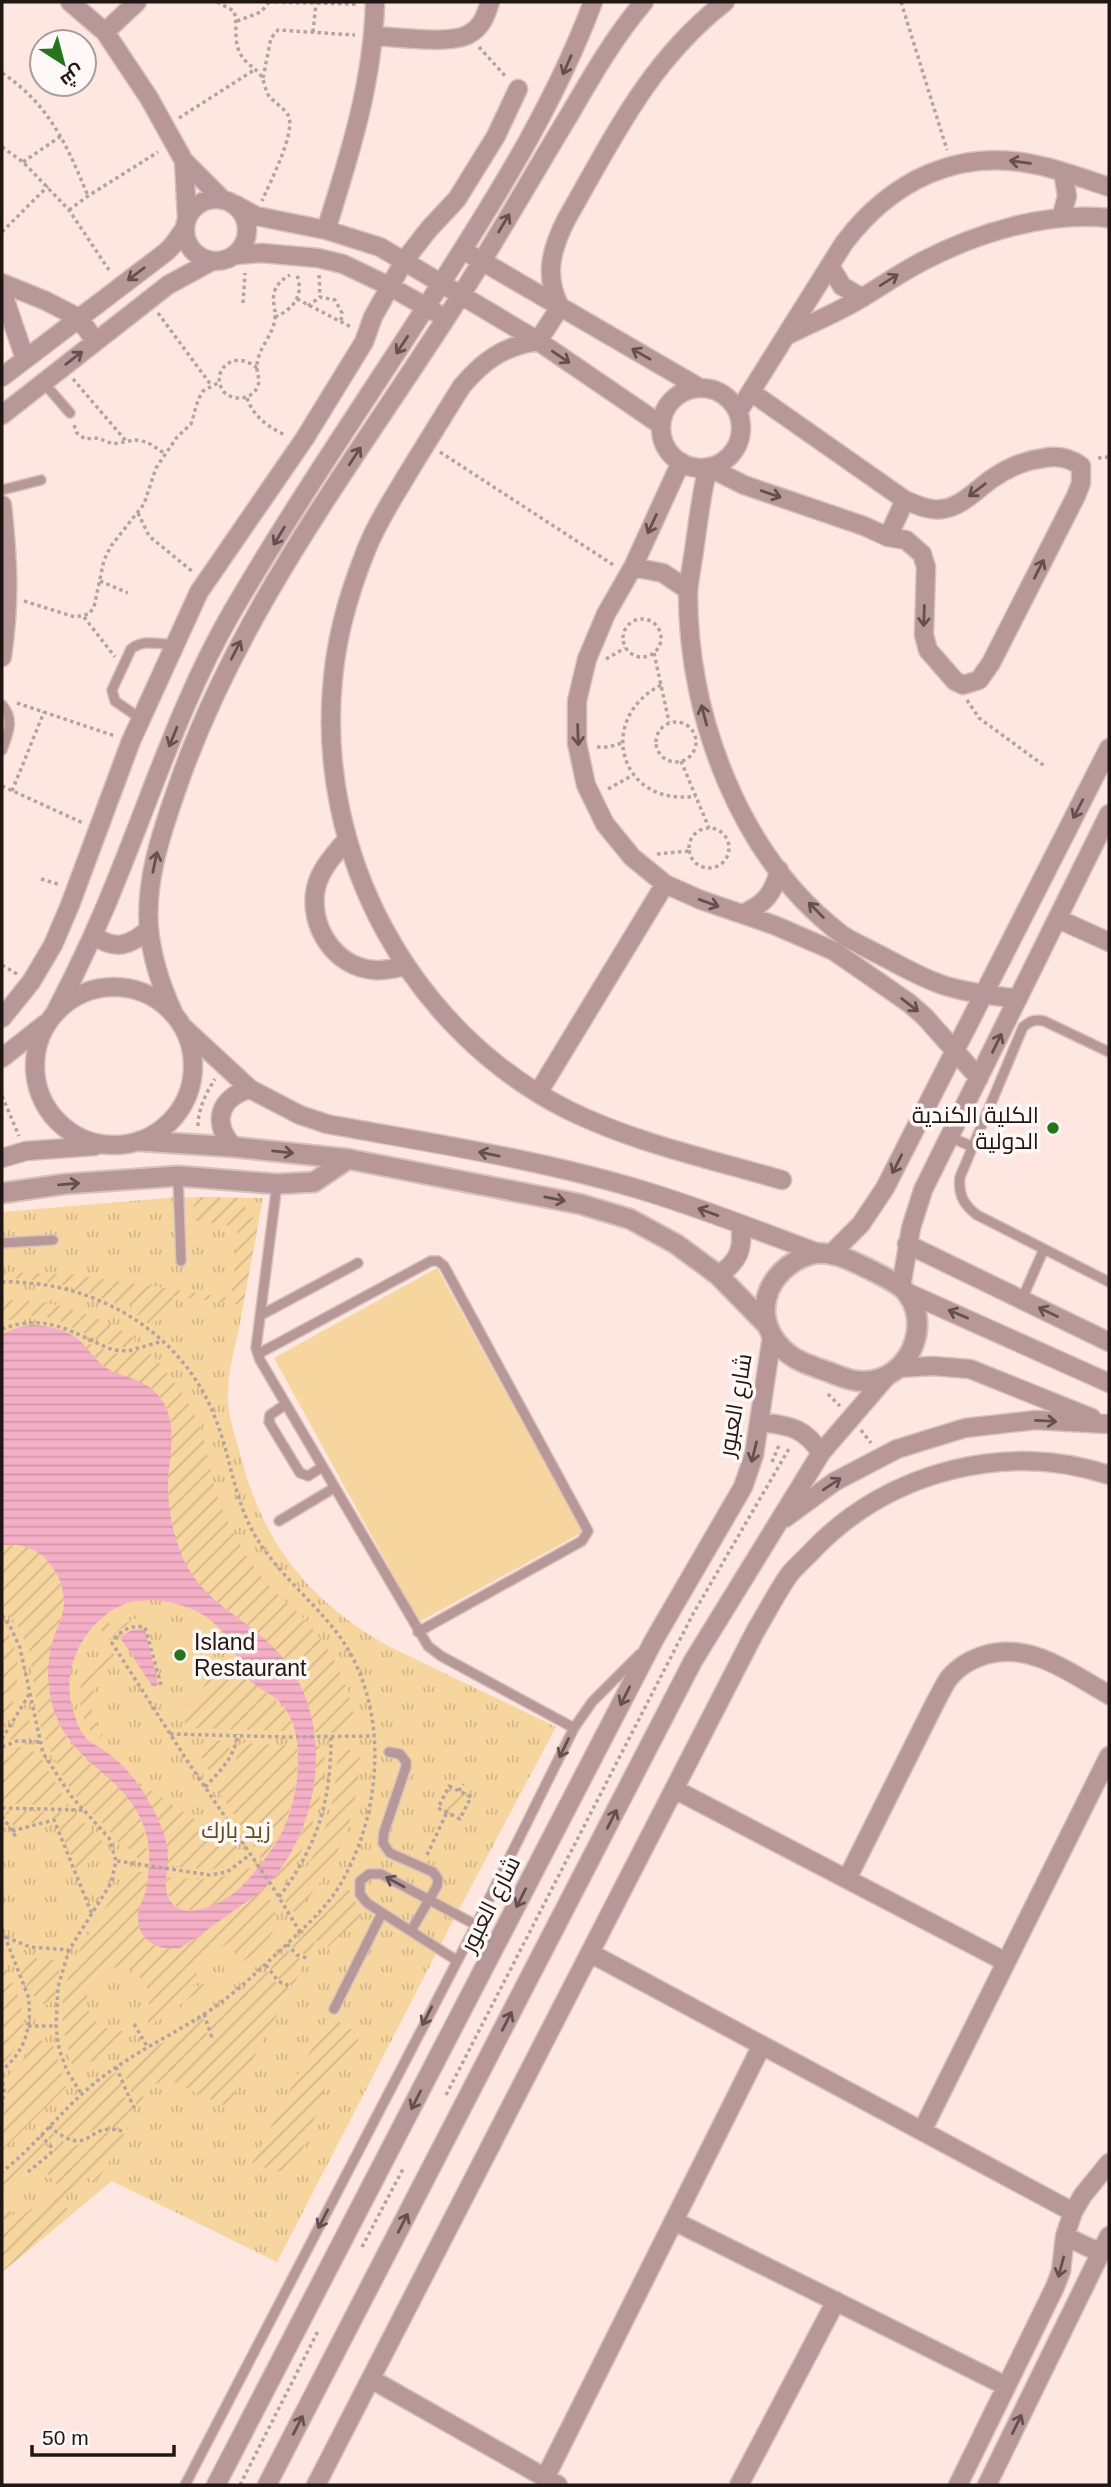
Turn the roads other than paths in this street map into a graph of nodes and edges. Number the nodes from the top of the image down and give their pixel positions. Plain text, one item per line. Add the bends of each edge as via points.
1 (70, 2) edge
2 (137, 2) edge
3 (490, 2) edge
4 (593, 2) edge
5 (644, 2) edge
6 (725, 2) edge
7 (375, 3) edge
8 (105, 32) junction
9 (374, 36) junction
10 (517, 89) road end
11 (184, 161) junction
12 (1063, 172) junction
13 (1109, 187) edge
14 (230, 202) junction
15 (1109, 216) edge
16 (1062, 218) junction
17 (186, 223) junction
18 (326, 230) junction
19 (463, 250) junction
20 (240, 254) junction
21 (212, 261) junction
22 (404, 261) junction
23 (481, 262) junction
24 (830, 267) junction
25 (442, 282) junction
26 (2, 283) edge
27 (389, 286) junction
28 (2, 291) edge
29 (462, 294) junction
30 (862, 298) junction
31 (560, 307) junction
32 (426, 308) junction
33 (79, 318) junction
34 (446, 318) junction
35 (786, 336) junction
36 (95, 341) junction
37 (538, 341) junction
38 (24, 359) junction
39 (2, 377) edge
40 (43, 382) junction
41 (700, 388) junction
42 (751, 392) junction
43 (738, 412) junction
44 (70, 413) road end
45 (2, 415) edge
46 (661, 425) junction
47 (681, 462) junction
48 (708, 467) junction
49 (41, 480) dead end
50 (2, 490) edge
51 (905, 500) junction
52 (2, 505) edge
53 (888, 537) junction
54 (631, 571) junction
55 (688, 590) junction
56 (174, 645) junction
57 (2, 657) edge
58 (2, 705) edge
59 (141, 719) junction
60 (1109, 748) edge
61 (2, 750) edge
62 (1109, 814) edge
63 (347, 838) junction
64 (779, 870) junction
65 (665, 884) junction
66 (742, 914) junction
67 (1058, 919) junction
68 (149, 929) junction
69 (93, 935) junction
70 (843, 935) junction
71 (1109, 942) edge
72 (834, 951) junction
73 (406, 966) junction
74 (984, 993) junction
75 (1018, 999) junction
76 (52, 1016) junction
77 (2, 1018) edge
78 (178, 1019) junction
79 (954, 1051) junction
80 (1109, 1052) edge
81 (2, 1058) edge
82 (979, 1078) junction
83 (250, 1089) junction
84 (538, 1093) junction
85 (950, 1137) junction
86 (141, 1141) junction
87 (105, 1145) junction
88 (234, 1147) junction
89 (973, 1147) junction
90 (2, 1158) edge
91 (348, 1159) junction
92 (178, 1177) junction
93 (782, 1180) dead end
94 (277, 1184) junction
95 (2, 1194) edge
96 (740, 1224) junction
97 (53, 1240) dead end
98 (2, 1243) edge
99 (907, 1244) junction
100 (1044, 1249) junction
101 (824, 1253) junction
102 (181, 1261) dead end
103 (358, 1263) dead end
104 (719, 1275) junction
105 (1109, 1282) edge
106 (904, 1289) junction
107 (1021, 1299) junction
108 (261, 1315) junction
109 (770, 1330) junction
110 (1109, 1342) edge
111 (258, 1354) junction
112 (893, 1372) junction
113 (1109, 1382) edge
114 (286, 1404) junction
115 (761, 1422) junction
116 (1108, 1425) edge
117 (821, 1453) junction
118 (322, 1467) junction
119 (1109, 1475) edge
120 (334, 1488) junction
121 (279, 1521) dead end
122 (777, 1525) junction
123 (418, 1632) junction
124 (654, 1640) junction
125 (1109, 1695) edge
126 (574, 1728) junction
127 (389, 1752) dead end
128 (1109, 1756) edge
129 (674, 1789) junction
130 (847, 1880) junction
131 (428, 1901) junction
132 (382, 1913) junction
133 (476, 1925) junction
134 (411, 1931) junction
135 (590, 1952) junction
136 (456, 1960) junction
137 (1006, 1962) junction
138 (334, 2009) dead end
139 (762, 2045) junction
140 (922, 2131) junction
141 (1109, 2164) edge
142 (1102, 2182) edge
143 (1073, 2212) junction
144 (674, 2221) junction
145 (1065, 2235) junction
146 (1106, 2243) edge
147 (836, 2301) junction
148 (371, 2379) junction
149 (1006, 2386) junction
150 (552, 2482) edge
151 (185, 2485) edge
152 (216, 2485) edge
153 (267, 2485) edge
154 (316, 2485) edge
155 (740, 2485) edge
156 (958, 2485) edge
157 (987, 2485) edge

1 - 8 street
2 - 8 street
3 - 9 street via 479,27 457,39
4 -> 19 street via 549,103
23 -> 5 street via 609,48
6 - 31 street via 670,54 637,96 566,220 550,268
7 - 9 street
8 - 11 street
9 - 18 street via 353,145
10 - 22 street via 496,136 457,200
11 - 14 street
11 - 17 street
12 - 13 street
12 - 16 street via 1067,195
12 -> 24 street via 1010,161 951,164 881,202 861,221
14 - 17 street via 202,202
14 - 18 street via 256,216
14 - 20 street via 244,214 247,225
15 - 16 street
30 -> 16 street via 957,246
17 - 21 street via 186,237 195,253
17 -> 33 street via 166,252
18 - 22 street via 380,247
19 - 23 street
19 - 25 street
20 - 21 street
20 - 27 street via 318,258 343,264
21 - 36 street via 191,271
22 - 25 street
22 - 27 street
23 - 29 street
23 - 31 street
24 - 30 street via 842,286
24 - 35 street
25 - 29 street
25 - 32 street
26 - 33 street
27 - 32 street
27 - 56 street via 365,342 205,582
28 - 38 street
29 - 34 street
29 - 37 street
30 - 35 street
31 - 37 street
41 -> 31 street
32 - 34 street
32 -> 69 street via 231,615 186,707
33 - 36 street
33 - 38 street
68 -> 34 street via 149,897 161,835 227,668 285,563
35 - 42 street
40 -> 36 street
37 -> 46 street
37 - 63 street via 511,346 488,359 461,386 365,551 340,631 333,680 335,779
38 - 39 street
40 - 44 lane
40 - 45 street
41 - 43 street via 727,397
41 - 46 street via 669,403
42 - 43 street
42 - 51 street
43 - 48 street via 741,424 736,447
46 - 47 street via 666,447
47 - 48 street
47 -> 54 street
48 -> 53 street via 744,485
48 - 55 street
49 - 50 lane
51 - 53 street
53 -> 51 street via 906,540 922,554 926,568 923,635 928,650 955,681 963,685 979,680 1076,496 1080,467 1065,458 1030,460 944,509
52 - 57 street via 9,562
54 - 55 street via 663,573
54 -> 65 street via 587,659 577,701 577,743 586,785 605,824 636,861
64 -> 55 street via 734,797 710,737 694,675
56 - 59 street
56 - 59 lane via 140,643 131,649 112,690 115,701
58 - 61 lane via 10,727
59 - 77 street via 53,945
60 -> 74 street
62 - 67 street
63 - 73 street via 367,898
63 - 73 street via 323,869 316,887 317,925 339,956 356,966 374,971
64 - 66 street via 768,898 757,909
70 -> 64 street
65 -> 66 street
65 - 84 street
66 - 72 street
67 - 71 street
67 - 75 street
68 - 69 street via 121,945
68 - 78 street via 160,984
69 - 76 street
70 - 72 street
70 - 74 street via 942,985
72 -> 79 street via 908,1003
73 - 84 street via 463,1035
74 - 75 street
74 - 79 street
82 -> 75 street
76 - 78 street via 72,999 114,986 156,998
76 - 81 street
76 - 87 street via 36,1053 38,1090 64,1127 87,1141
78 - 83 street
78 - 86 street via 191,1045 192,1084 174,1119
79 - 82 street
79 -> 101 street via 879,1198 861,1224
80 - 89 lane via 1044,1021 1029,1022
82 - 85 street
83 - 88 street via 230,1098 220,1118 221,1129
96 -> 83 street via 583,1175 327,1124
84 - 93 street via 598,1124
85 - 89 lane
85 - 99 street via 923,1190
86 - 87 street
86 - 88 street
87 - 90 street via 26,1151
88 -> 91 street
89 - 100 lane via 960,1177 962,1200 977,1215
91 - 94 street via 314,1182
91 -> 104 street via 580,1204 630,1219 677,1244
92 - 94 street
95 -> 92 street via 65,1184
92 - 102 lane
94 - 108 lane
96 - 101 street
96 - 104 street via 740,1254
97 - 98 lane
99 - 106 street
99 - 107 street
100 - 105 lane
100 - 107 lane
101 - 106 street via 843,1257
101 - 109 street via 794,1260 776,1277 766,1300
103 - 108 lane
104 - 109 street
106 - 112 street via 915,1311 916,1335 913,1347
113 -> 106 street
110 -> 107 street
108 - 111 lane
109 - 112 street via 789,1355 852,1381 877,1380
109 - 115 street, شارع العبور
111 - 114 lane
111 - 123 lane via 431,1261 444,1266 588,1531 582,1541
112 - 116 street via 933,1366 970,1369
112 - 117 street
114 - 118 lane
114 - 118 lane via 270,1415 269,1422 303,1476
115 - 117 street via 799,1429
115 -> 124 street, شارع العبور via 743,1487
122 -> 116 street via 834,1482 881,1457 965,1428 1036,1420
117 - 122 street
118 - 120 lane
119 - 129 street via 1082,1466 1017,1460 952,1468 891,1491 836,1527 790,1574
120 - 121 lane
120 - 123 lane
153 -> 122 street via 693,1661
123 - 126 lane via 441,1656
124 - 126 lane via 592,1702
124 -> 152 street, شارع العبور
125 - 130 street via 1026,1652 998,1651 972,1659 950,1677 936,1701
126 -> 133 lane
127 - 131 lane via 404,1757 406,1767 383,1843 390,1853 433,1872 438,1883
128 - 137 street
129 - 130 street
129 - 135 street
130 - 137 street
131 -> 132 lane via 381,1874 369,1874 360,1881 359,1894
131 - 133 lane
131 - 134 lane
132 - 134 lane
132 - 138 lane
133 - 136 lane
134 - 136 lane
135 - 139 street
135 - 148 street
136 -> 151 lane
137 - 140 street
139 - 140 street
139 - 144 street
140 - 143 street
141 - 142 street
142 - 143 street via 1083,2195
143 - 145 street
144 - 147 street
144 - 150 street
145 - 146 street via 1090,2248
145 -> 149 street via 1061,2271
157 -> 146 street
147 - 149 street
147 - 155 street
148 - 150 street
148 - 154 street
149 - 156 street

